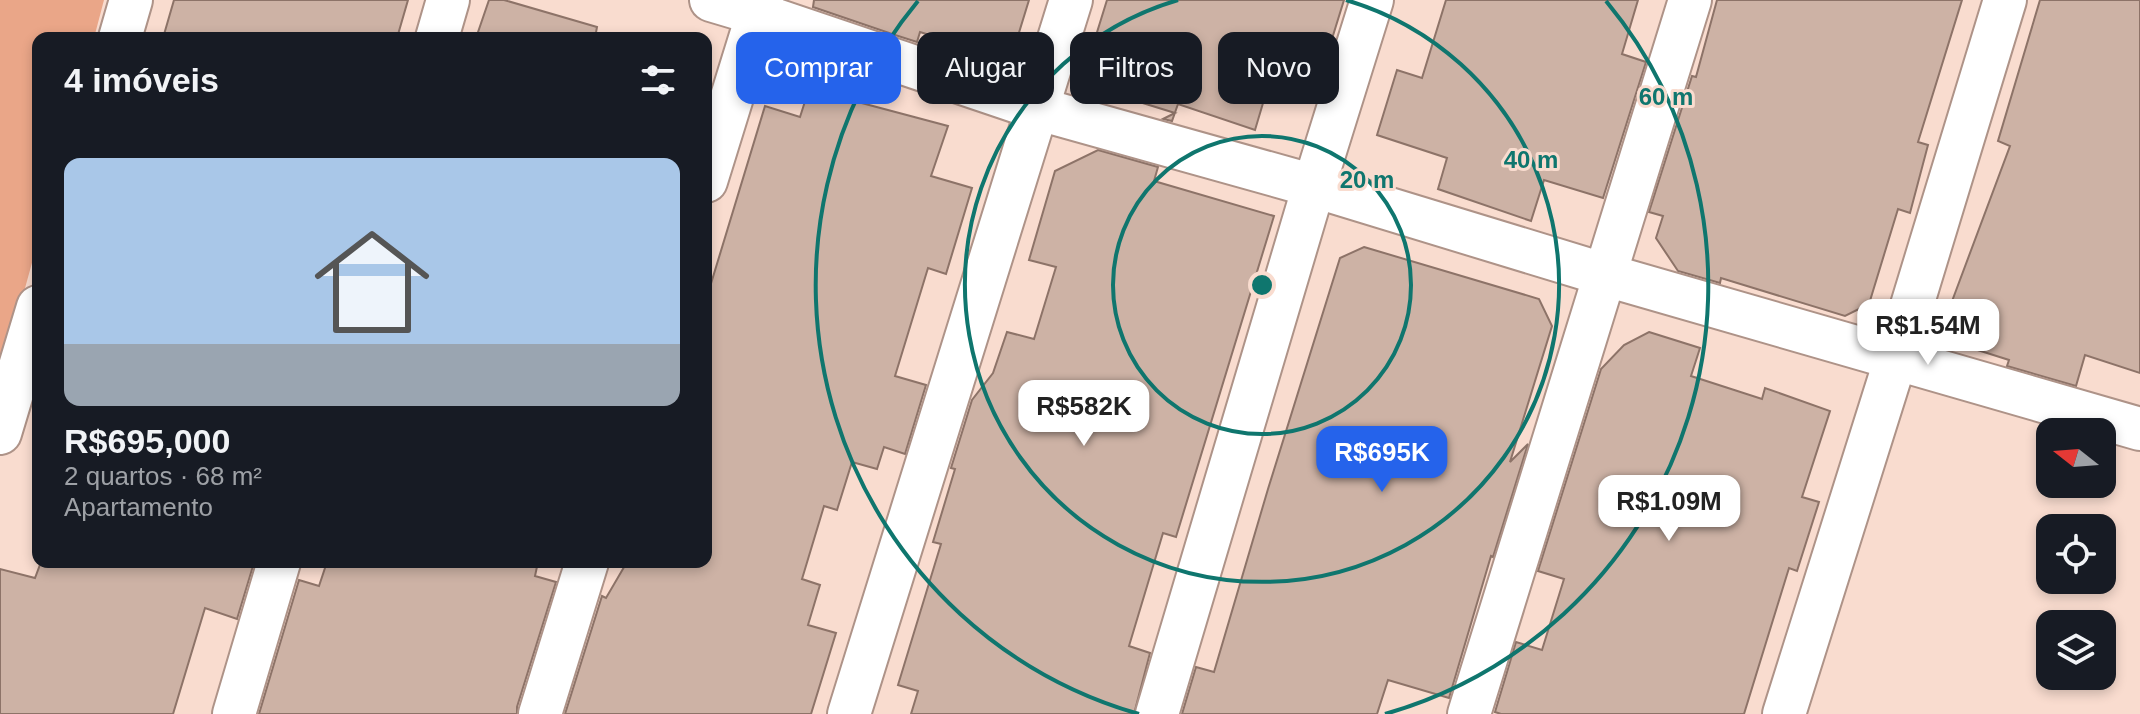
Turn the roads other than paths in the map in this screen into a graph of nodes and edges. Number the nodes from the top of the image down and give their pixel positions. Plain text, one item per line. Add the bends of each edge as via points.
1 (131, 0) edge
2 (448, 0) edge
3 (711, 0) edge
4 (1071, 0) edge
5 (1372, 0) edge
6 (1690, 0) edge
7 (2005, 0) edge
8 (760, 7) edge
9 (122, 32) edge
10 (439, 32) edge
11 (1039, 109) junction
12 (712, 162) edge
13 (1314, 186) junction
14 (1606, 275) junction
15 (32, 327) edge
16 (1896, 358) junction
17 (2140, 429) edge
18 (0, 433) edge
19 (277, 568) edge
20 (585, 568) edge
21 (234, 714) edge
22 (540, 714) edge
23 (849, 714) edge
24 (1157, 714) edge
25 (1469, 714) edge
26 (1784, 714) edge

1 - 9 street
2 - 10 street
3 - 8 street
4 - 11 street
5 - 13 street
6 - 14 street
7 - 16 street
8 - 11 street
8 - 12 street
11 - 13 street
11 - 23 street
13 - 14 street
13 - 24 street
14 - 16 street
14 - 25 street
15 - 18 street
16 - 17 street
16 - 26 street
19 - 21 street
20 - 22 street

